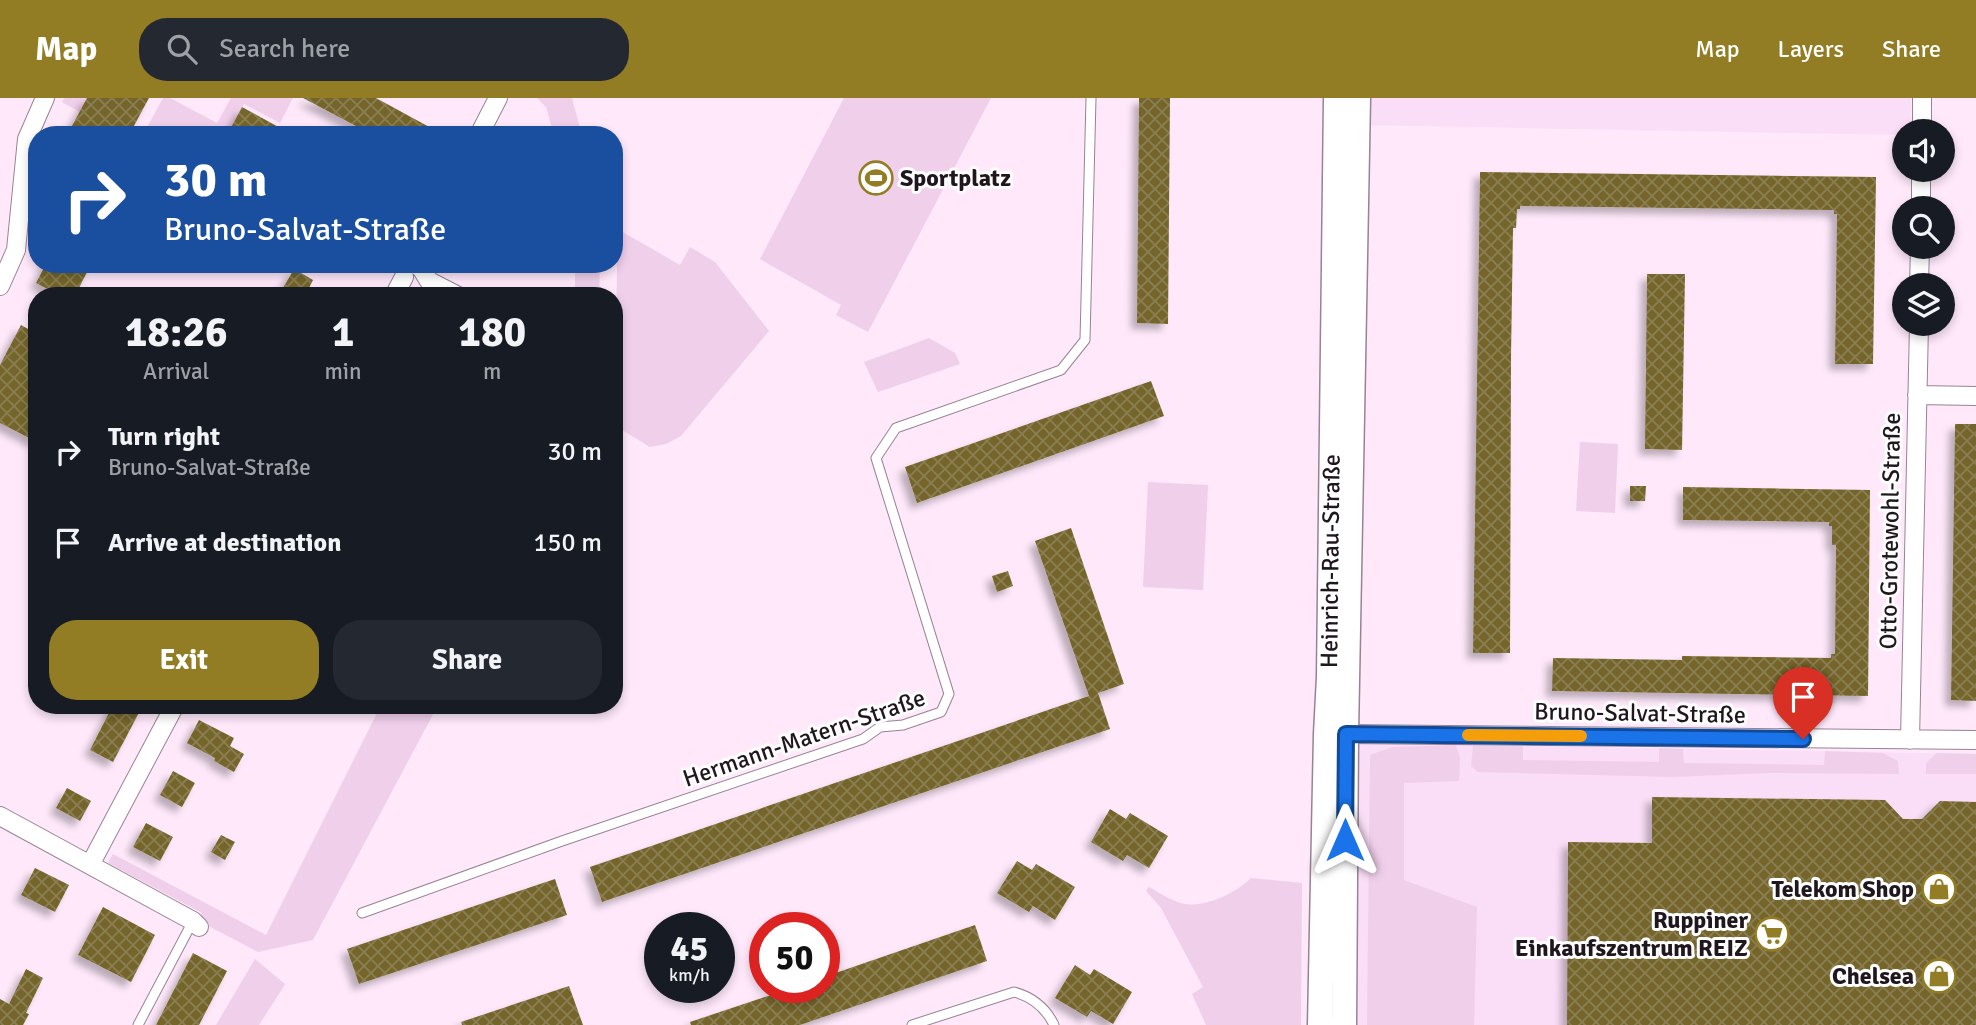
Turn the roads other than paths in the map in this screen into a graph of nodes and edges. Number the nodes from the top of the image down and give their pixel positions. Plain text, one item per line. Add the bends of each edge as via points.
1 (45, 98) edge
2 (498, 98) edge
3 (1091, 98) edge
4 (1336, 98) edge
5 (1358, 98) edge
6 (1922, 98) edge
7 (1922, 119) edge
8 (33, 126) edge
9 (484, 126) edge
10 (28, 137) edge
11 (417, 273) edge
12 (0, 286) edge
13 (441, 287) edge
14 (1919, 336) edge
15 (1917, 395) junction
16 (1976, 396) edge
17 (170, 714) edge
18 (1346, 734) junction
19 (1910, 740) junction
20 (1976, 740) edge
21 (0, 816) edge
22 (90, 865) junction
23 (362, 913) dead end
24 (196, 924) joint
25 (138, 1025) edge
26 (912, 1025) edge
27 (1054, 1025) edge
28 (1320, 1025) edge
29 (1344, 1025) edge

1 - 8 street
2 - 9 street
3 - 23 lane, Hermann-Matern-Straße via 1085,340 1061,370 896,428 876,458 949,694 941,712 880,727 863,739
4 - 28 main road, Heinrich-Rau-Straße
5 - 18 main road, Heinrich-Rau-Straße
6 - 7 street
10 - 12 street via 16,250
11 - 13 street
14 - 15 street, Otto-Grotewohl-Straße
15 - 16 street
15 - 19 street, Otto-Grotewohl-Straße
17 - 22 street
18 - 19 street, Bruno-Salvat-Straße
18 - 29 main road, Heinrich-Rau-Straße
19 - 20 street, Bruno-Salvat-Straße
21 - 22 street
22 - 24 street
24 - 25 lane
26 - 27 lane via 1014,992 1026,995 1048,1013

